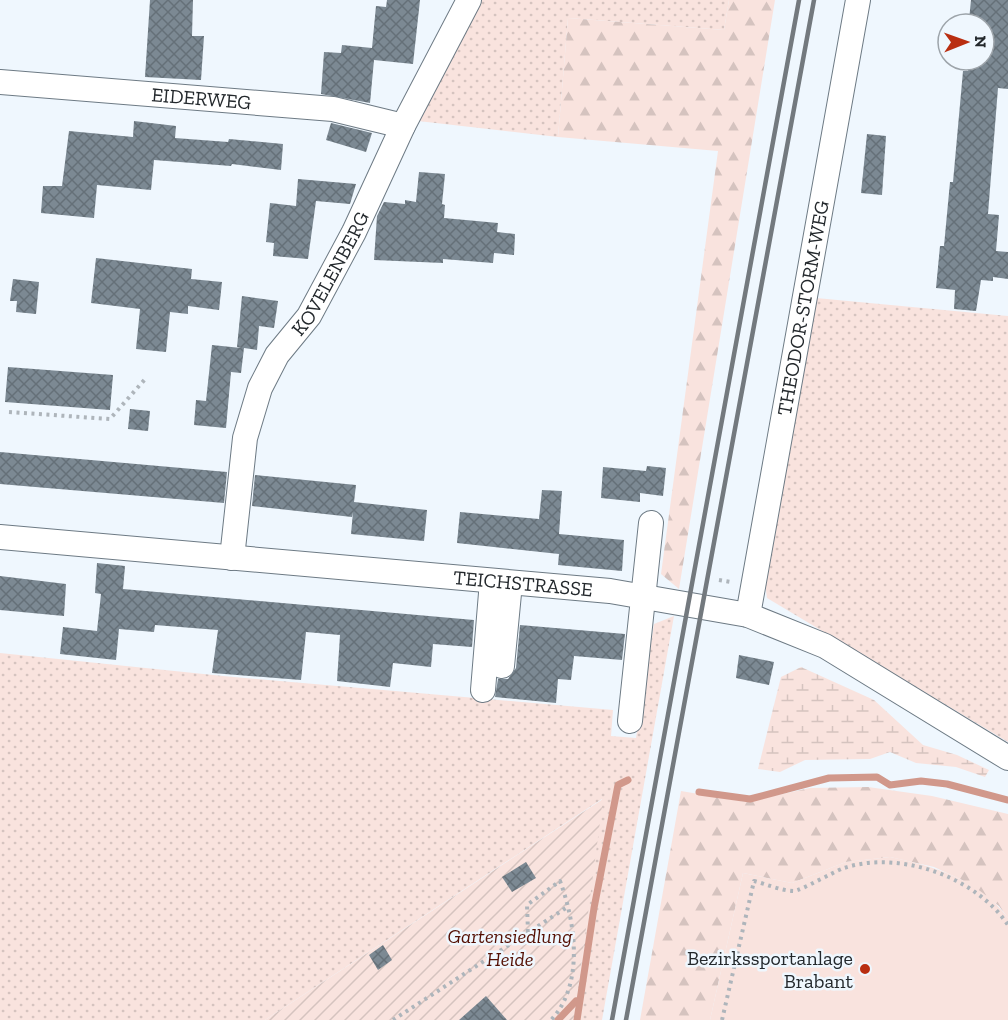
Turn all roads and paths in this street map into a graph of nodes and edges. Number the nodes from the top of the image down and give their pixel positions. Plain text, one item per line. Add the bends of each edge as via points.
1 (469, 0) edge
2 (858, 0) edge
3 (0, 82) edge
4 (403, 126) junction
5 (147, 377) dead end
6 (9, 412) dead end
7 (651, 523) dead end
8 (0, 537) edge
9 (232, 558) junction
10 (501, 582) junction
11 (645, 596) junction
12 (748, 615) junction
13 (502, 666) dead end
14 (483, 690) dead end
15 (630, 721) dead end
16 (1008, 758) edge
17 (569, 906) junction
18 (1008, 925) edge
19 (528, 932) junction
20 (393, 1020) edge
21 (550, 1020) edge
22 (722, 1020) edge

1 - 4 street, KOVELENBERG
2 - 12 street, THEODOR-STORM-WEG
3 - 4 street, EIDERWEG via 333,109
4 - 9 street, KOVELENBERG via 354,232 309,316 277,355 261,388 244,438
5 - 6 path via 110,419
7 - 11 street
8 - 9 street, TEICHSTRASSE
9 - 10 street, TEICHSTRASSE
10 - 11 street, TEICHSTRASSE
10 - 13 street
10 - 14 street
11 - 12 street, TEICHSTRASSE
11 - 15 street
12 - 16 street, TEICHSTRASSE via 825,646
17 - 19 path
17 - 19 path via 560,881 528,905
17 - 21 path via 569,991 562,1008
18 - 22 path via 974,892 950,878 914,866 872,863 846,867 795,891 754,881
19 - 20 path

